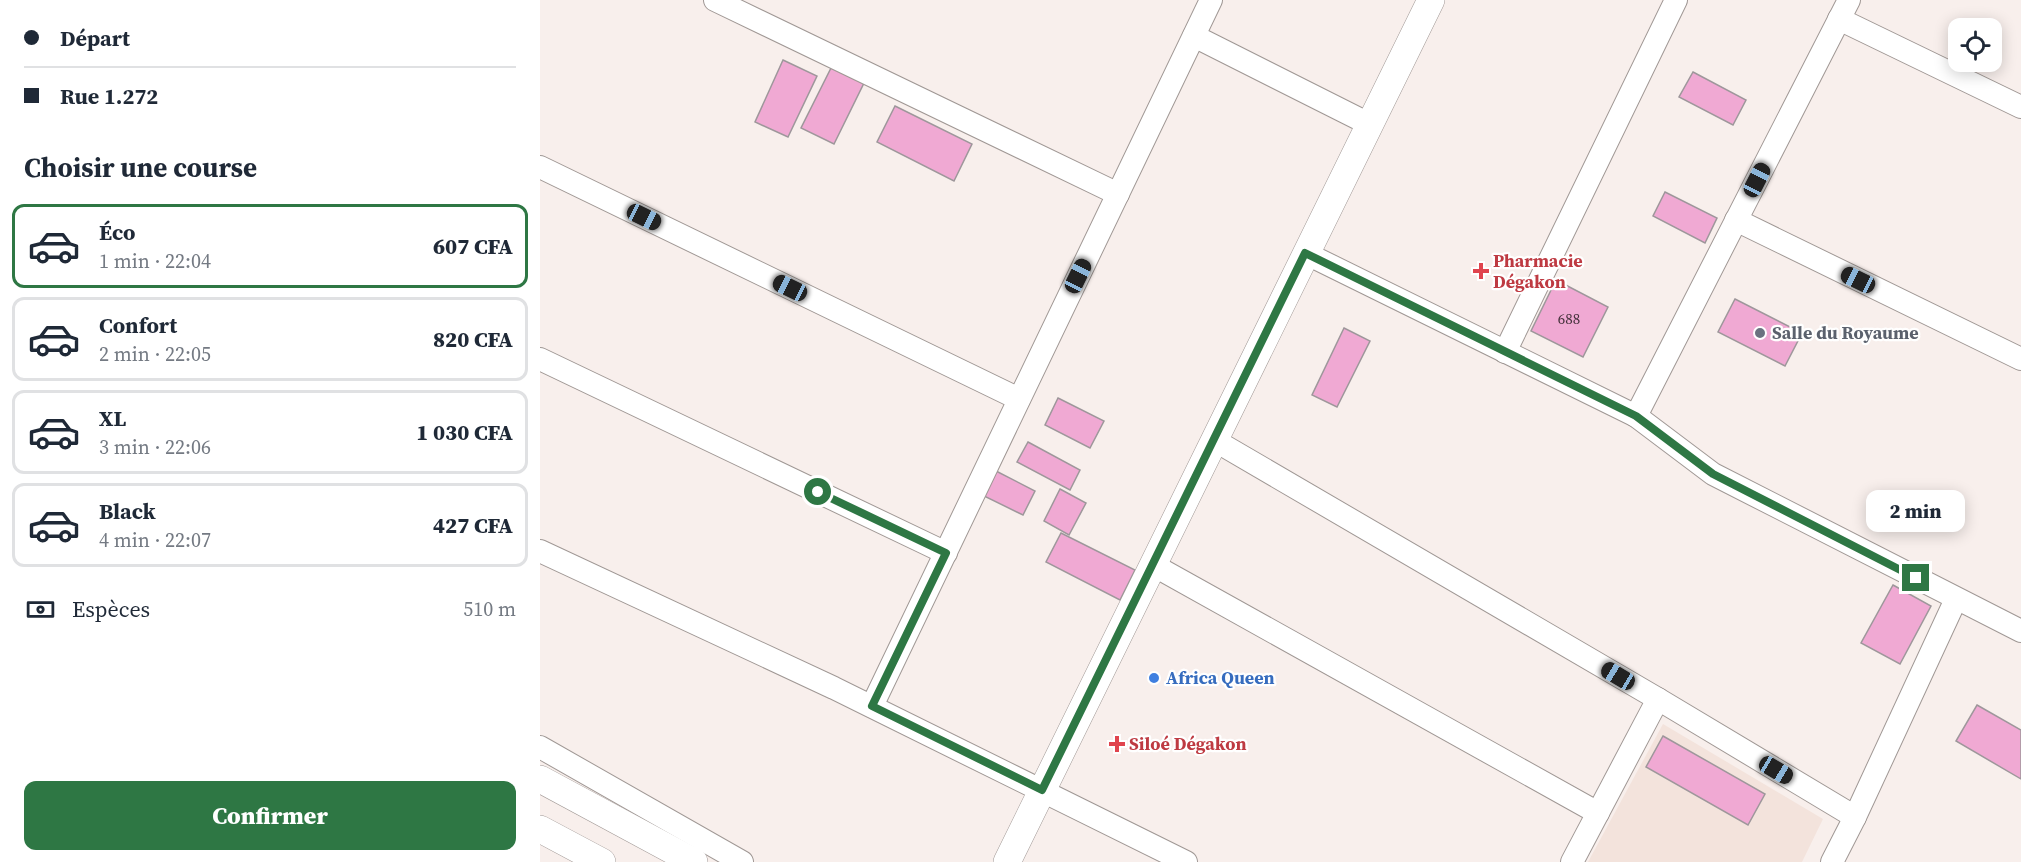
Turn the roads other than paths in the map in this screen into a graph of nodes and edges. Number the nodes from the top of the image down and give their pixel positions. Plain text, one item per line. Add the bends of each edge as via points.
1 (715, 0) edge
2 (1211, 0) edge
3 (1431, 0) edge
4 (1676, 0) edge
5 (1844, 9) edge
6 (1194, 36) junction
7 (2021, 107) edge
8 (1369, 124) junction
9 (540, 167) edge
10 (1118, 194) junction
11 (1736, 220) junction
12 (1305, 253) junction
13 (1505, 352) junction
14 (540, 359) edge
15 (2021, 360) edge
16 (1019, 399) junction
17 (1636, 416) junction
18 (1214, 440) junction
19 (540, 551) edge
20 (946, 553) junction
21 (1153, 565) junction
22 (1956, 599) junction
23 (2021, 631) edge
24 (1658, 699) junction
25 (872, 706) junction
26 (540, 747) edge
27 (540, 779) edge
28 (1042, 790) junction
29 (1598, 813) junction
30 (1855, 818) junction
31 (540, 829) edge
32 (602, 862) edge
33 (694, 862) edge
34 (742, 862) edge
35 (1007, 862) edge
36 (1186, 862) edge
37 (1572, 862) edge
38 (1832, 862) edge

1 - 10 street
2 - 6 street
3 - 8 street
4 - 13 street
5 - 7 street
5 - 11 street
6 - 8 street
6 - 10 street
8 - 12 street
9 - 16 street
10 - 16 street
11 - 15 street
11 - 17 street
12 - 13 street
12 - 18 street
13 - 17 street
14 - 20 street
16 - 20 street
17 - 22 street via 1713,474
18 - 21 street
18 - 24 street
19 - 25 street
20 - 25 street
21 - 28 street
21 - 29 street
22 - 23 street
22 - 30 street
24 - 29 street
24 - 30 street
25 - 28 street
26 - 34 street
27 - 33 street
28 - 35 street
28 - 36 street
29 - 37 street
30 - 38 street
31 - 32 street

